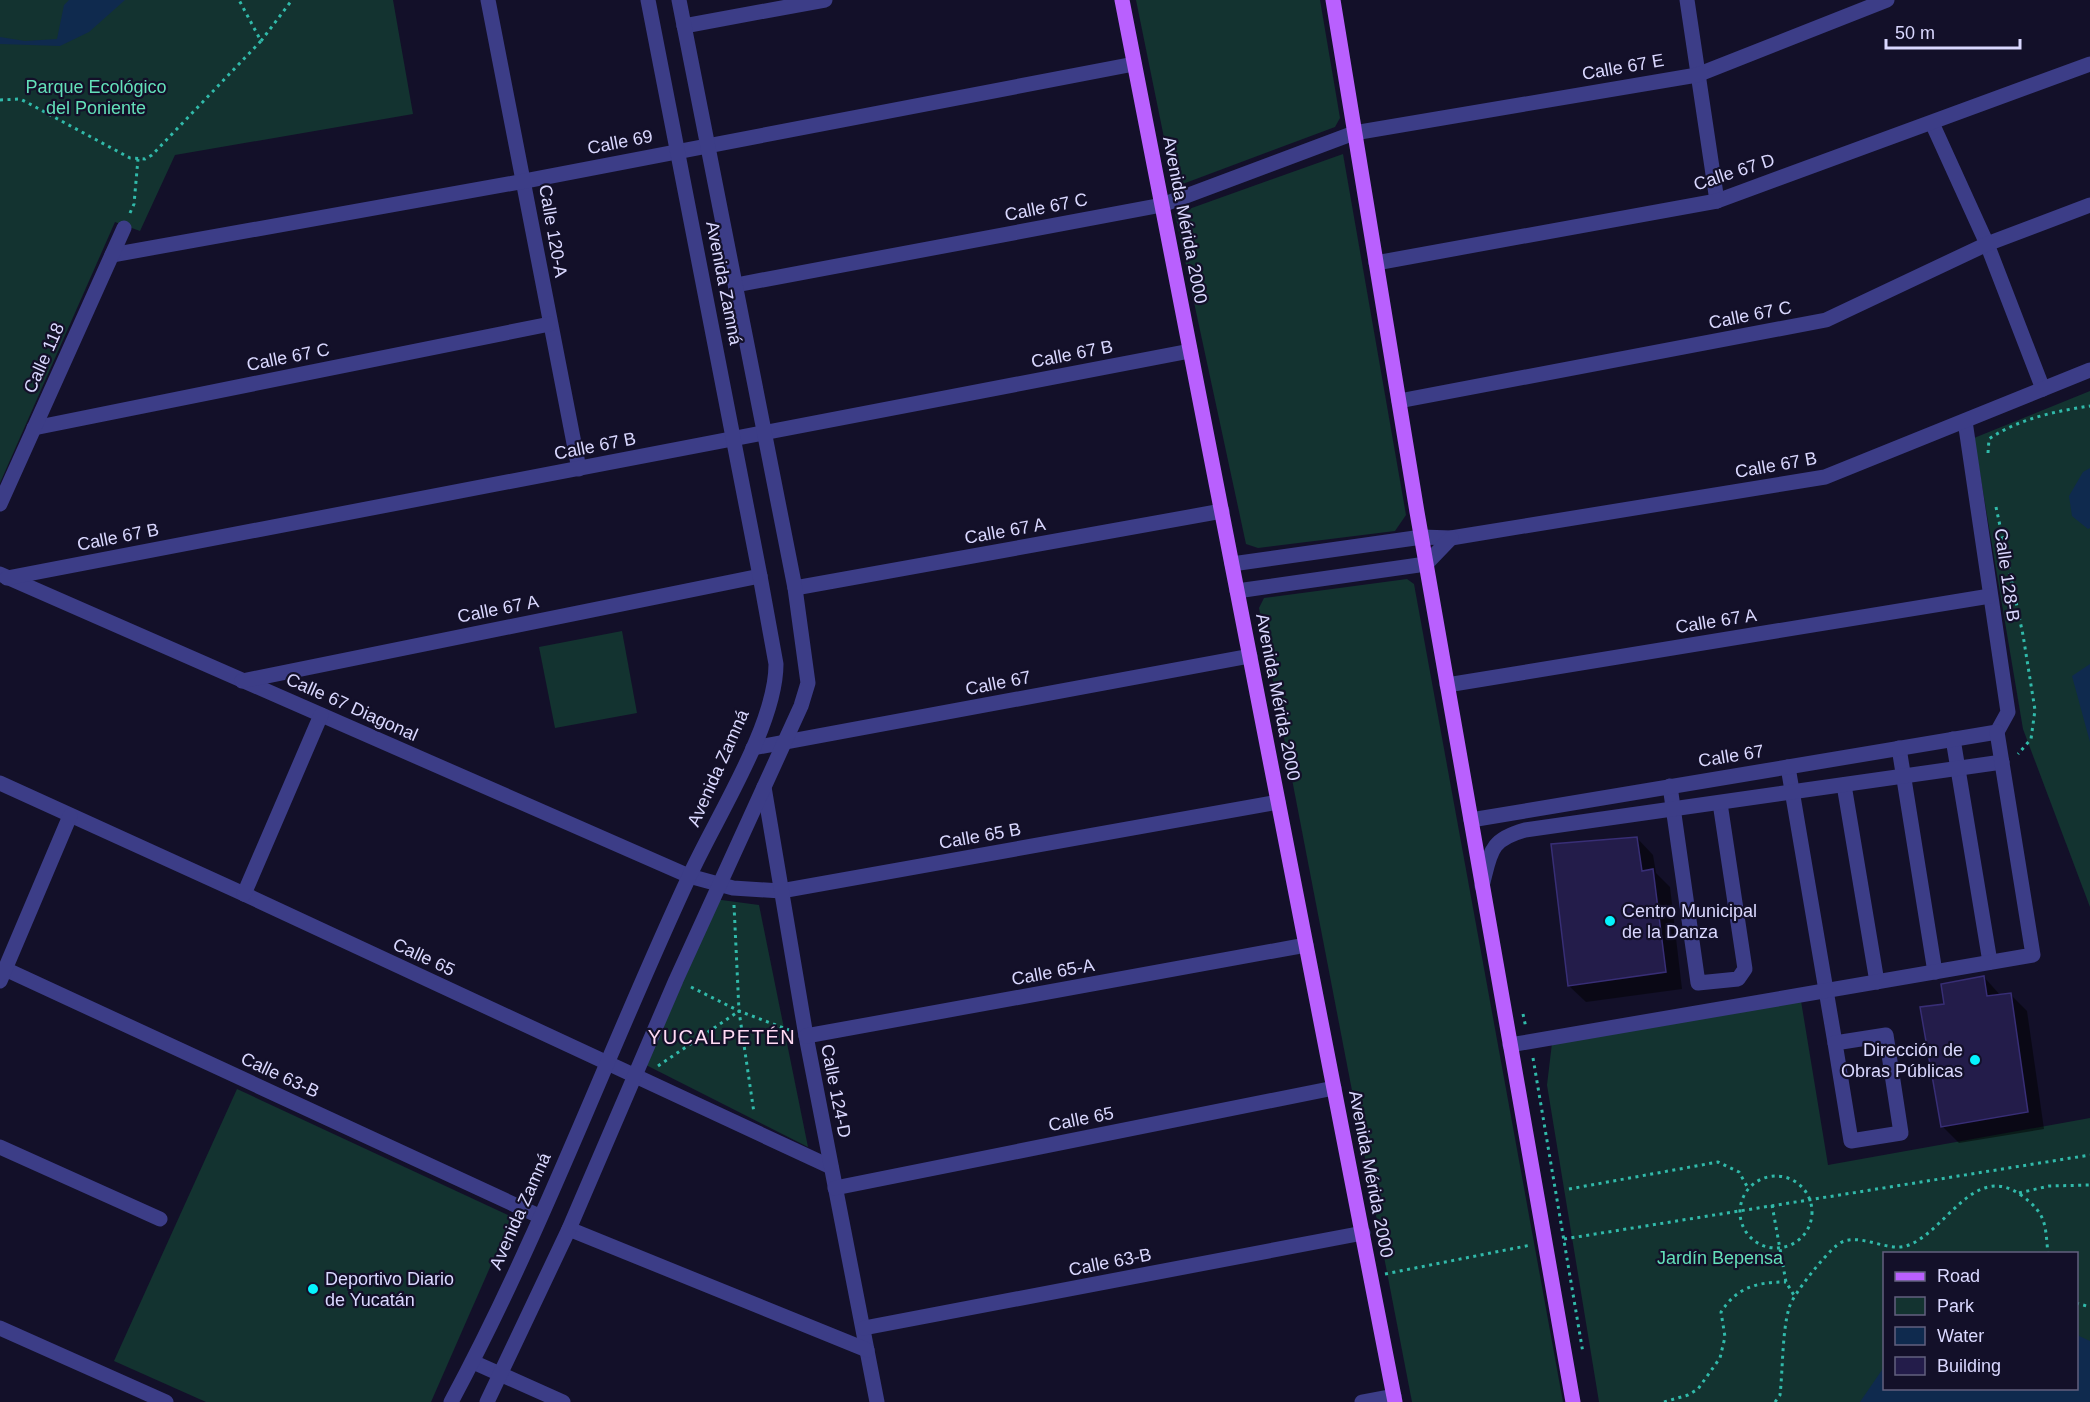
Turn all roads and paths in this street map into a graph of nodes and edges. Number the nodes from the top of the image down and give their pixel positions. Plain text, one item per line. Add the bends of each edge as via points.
1 (239, 0) edge
2 (292, 0) edge
3 (488, 0) edge
4 (648, 0) edge
5 (679, 0) edge
6 (825, 0) edge
7 (1122, 0) edge
8 (1333, 0) edge
9 (1686, 0) edge
10 (1887, 0) edge
11 (684, 26) junction
12 (261, 41) junction
13 (1134, 64) junction
14 (2090, 64) edge
15 (1697, 75) junction
16 (0, 100) edge
17 (1932, 123) junction
18 (1354, 133) junction
19 (708, 145) junction
20 (678, 151) junction
21 (138, 159) junction
22 (525, 181) junction
23 (1718, 201) junction
24 (1162, 205) junction
25 (2090, 205) edge
26 (124, 228) joint
27 (1987, 244) junction
28 (112, 255) junction
29 (1376, 263) junction
30 (736, 285) junction
31 (550, 324) junction
32 (1190, 351) junction
33 (2090, 370) edge
34 (2043, 389) junction
35 (1399, 400) junction
36 (2090, 406) edge
37 (1965, 421) junction
38 (34, 428) junction
39 (764, 434) junction
40 (734, 440) junction
41 (1987, 462) dead end
42 (579, 469) junction
43 (1994, 497) dead end
44 (0, 504) edge
45 (1222, 511) junction
46 (1422, 537) junction
47 (1451, 538) junction
48 (1232, 564) junction
49 (1426, 564) junction
50 (4, 576) edge
51 (760, 576) junction
52 (795, 588) junction
53 (1237, 591) junction
54 (1990, 596) junction
55 (1250, 656) junction
56 (242, 681) junction
57 (1447, 685) junction
58 (321, 715) junction
59 (1997, 732) junction
60 (1953, 739) junction
61 (787, 742) junction
62 (753, 748) junction
63 (1899, 748) junction
64 (2002, 762) junction
65 (1788, 767) junction
66 (1958, 769) junction
67 (1904, 776) junction
68 (0, 783) edge
69 (1844, 785) junction
70 (1670, 786) junction
71 (764, 787) junction
72 (1792, 792) junction
73 (1278, 802) junction
74 (1720, 802) junction
75 (1673, 809) junction
76 (70, 816) junction
77 (1471, 819) junction
78 (689, 876) junction
79 (1482, 885) junction
80 (727, 886) junction
81 (781, 891) junction
82 (244, 894) junction
83 (1306, 945) junction
84 (1990, 962) junction
85 (1935, 972) junction
86 (3, 975) edge
87 (676, 980) junction
88 (1877, 982) junction
89 (1826, 991) junction
90 (739, 1011) junction
91 (806, 1036) junction
92 (1836, 1043) junction
93 (1510, 1045) junction
94 (607, 1064) junction
95 (636, 1078) junction
96 (1334, 1089) junction
97 (757, 1134) junction
98 (0, 1147) edge
99 (2090, 1155) edge
100 (831, 1167) junction
101 (2090, 1185) edge
102 (835, 1188) junction
103 (1748, 1188) junction
104 (1569, 1189) dead end
105 (2019, 1193) junction
106 (1810, 1198) junction
107 (1772, 1205) junction
108 (1740, 1210) junction
109 (539, 1216) junction
110 (160, 1219) dead end
111 (569, 1229) junction
112 (1362, 1233) junction
113 (1545, 1242) junction
114 (1780, 1248) junction
115 (2048, 1252) edge
116 (1371, 1276) junction
117 (1786, 1282) junction
118 (1795, 1297) junction
119 (0, 1328) edge
120 (864, 1328) junction
121 (867, 1350) junction
122 (473, 1362) junction
123 (502, 1374) junction
124 (1395, 1399) edge
125 (166, 1402) edge
126 (451, 1402) edge
127 (487, 1402) edge
128 (563, 1402) edge
129 (877, 1402) edge
130 (1362, 1402) edge
131 (1573, 1402) edge
132 (1664, 1402) edge
133 (1775, 1402) edge

1 - 12 path
2 - 12 path
3 - 22 street, Calle 120-A
4 - 20 street, Avenida Zamná
5 - 11 street, Avenida Zamná
6 - 11 street
7 - 13 main road, Avenida Mérida 2000
8 - 18 main road
9 - 15 street
10 - 15 street, Calle 67 E
11 - 19 street, Avenida Zamná
12 - 21 path via 152,155
13 - 19 street, Calle 69
13 - 24 main road, Avenida Mérida 2000
14 - 17 street, Calle 67 D
15 - 18 street, Calle 67 E
15 - 23 street
16 - 21 path via 20,99
17 - 23 street, Calle 67 D
17 - 27 street
18 - 24 street, Calle 67 C
18 - 29 main road
19 - 20 street, Calle 69
19 - 30 street, Avenida Zamná
20 - 22 street, Calle 69
20 - 40 street, Avenida Zamná
21 - 26 path via 134,204
22 - 28 street, Calle 69
22 - 31 street, Calle 120-A
23 - 29 street, Calle 67 D
24 - 30 street, Calle 67 C
24 - 32 main road, Avenida Mérida 2000
25 - 27 street, Calle 67 C
26 - 28 street, Calle 118
27 - 34 street
27 - 35 street, Calle 67 C via 1826,320
28 - 38 street, Calle 118
29 - 35 main road
30 - 39 street, Avenida Zamná
31 - 38 street, Calle 67 C
31 - 42 street, Calle 120-A
32 - 39 street, Calle 67 B
32 - 45 main road, Avenida Mérida 2000
33 - 34 street, Calle 67 B
34 - 37 street, Calle 67 B
35 - 46 main road
36 - 41 path via 2046,414 1993,436 1989,439
37 - 47 street, Calle 67 B via 1826,477
37 - 54 street, Calle 128-B
38 - 44 street, Calle 118
39 - 40 street, Calle 67 B
39 - 52 street, Avenida Zamná
40 - 42 street, Calle 67 B
40 - 51 street, Avenida Zamná
42 - 50 street, Calle 67 B
43 - 64 path via 2024,635 2035,723 2025,748
45 - 48 main road, Avenida Mérida 2000
45 - 52 street, Calle 67 A
46 - 47 street, Calle 67 B
46 - 48 street
46 - 49 main road
47 - 49 street
48 - 53 main road, Avenida Mérida 2000
49 - 53 street
49 - 57 main road
50 - 56 street, Calle 67 Diagonal
51 - 56 street, Calle 67 A
51 - 62 street, Avenida Zamná via 776,679
52 - 61 street, Avenida Zamná via 808,683
53 - 55 main road, Avenida Mérida 2000
54 - 57 street, Calle 67 A
54 - 59 street, Calle 128-B via 2008,712
55 - 61 street, Calle 67
55 - 73 main road, Avenida Mérida 2000
56 - 58 street, Calle 67 Diagonal
57 - 77 main road
58 - 78 street, Calle 67 Diagonal
58 - 82 street
59 - 60 street, Calle 67
59 - 64 street
60 - 63 street, Calle 67
60 - 66 street
61 - 62 street, Calle 67
61 - 71 street, Avenida Zamná
62 - 78 street, Avenida Zamná
63 - 65 street, Calle 67
63 - 67 street
64 - 66 street
64 - 84 street via 2033,955
65 - 70 street, Calle 67
65 - 72 street
66 - 67 street
66 - 84 street
67 - 69 street
67 - 85 street
68 - 76 street, Calle 65
69 - 72 street
69 - 88 street
70 - 75 street
70 - 77 street, Calle 67
71 - 80 street, Avenida Zamná
71 - 81 street, Calle 124-D
72 - 74 street
72 - 89 street
73 - 81 street, Calle 65 B
73 - 83 main road, Avenida Mérida 2000
74 - 75 street
74 - 75 street via 1745,969 1738,979 1698,983
75 - 79 street via 1503,836 1490,854
76 - 82 street, Calle 65
76 - 86 street
77 - 79 main road
78 - 80 street, Calle 65 B
78 - 94 street, Avenida Zamná
79 - 93 main road
80 - 81 street, Calle 65 B
80 - 87 street, Avenida Zamná
80 - 90 path
81 - 91 street, Calle 124-D
82 - 94 street, Calle 65
83 - 91 street, Calle 65-A
83 - 96 main road, Avenida Mérida 2000
84 - 85 street
85 - 88 street
86 - 109 street, Calle 63-B
87 - 90 path
87 - 95 street, Avenida Zamná
88 - 89 street
89 - 92 street
89 - 93 street
90 - 91 path
90 - 95 path
90 - 97 path
91 - 100 street, Calle 124-D
92 - 92 street via 1851,1141 1901,1133 1886,1035
93 - 113 main road
94 - 95 street, Calle 65
94 - 109 street, Avenida Zamná
95 - 97 street, Calle 65
95 - 111 street, Avenida Zamná
96 - 102 street, Calle 65
96 - 112 main road, Avenida Mérida 2000
97 - 100 street, Calle 65
98 - 110 street
99 - 106 path
100 - 102 street, Calle 124-D
101 - 105 path via 2049,1186
102 - 120 street, Calle 124-D
103 - 104 path via 1739,1172 1718,1162
103 - 106 path via 1768,1176 1781,1175 1803,1186
103 - 108 path
105 - 115 path via 2042,1213
105 - 118 path via 1994,1186 1980,1189 1908,1245 1882,1247 1855,1240 1836,1245
106 - 107 path
106 - 114 path via 1812,1221 1807,1232 1798,1241
107 - 108 path
107 - 114 path
108 - 113 path
108 - 114 path via 1741,1222 1754,1241
109 - 122 street, Avenida Zamná
111 - 121 street
111 - 123 street, Avenida Zamná
112 - 116 main road, Avenida Mérida 2000
112 - 120 street, Calle 63-B
113 - 116 path
113 - 131 main road
114 - 117 path
116 - 124 main road, Avenida Mérida 2000
117 - 118 path
117 - 132 path via 1760,1282 1733,1297 1721,1312 1725,1337 1720,1358 1698,1389
118 - 133 path via 1789,1306 1780,1395
119 - 125 street
120 - 121 street, Calle 124-D
121 - 129 street, Calle 124-D
122 - 123 street
122 - 126 street, Avenida Zamná
123 - 127 street, Avenida Zamná
123 - 128 street
124 - 130 street

